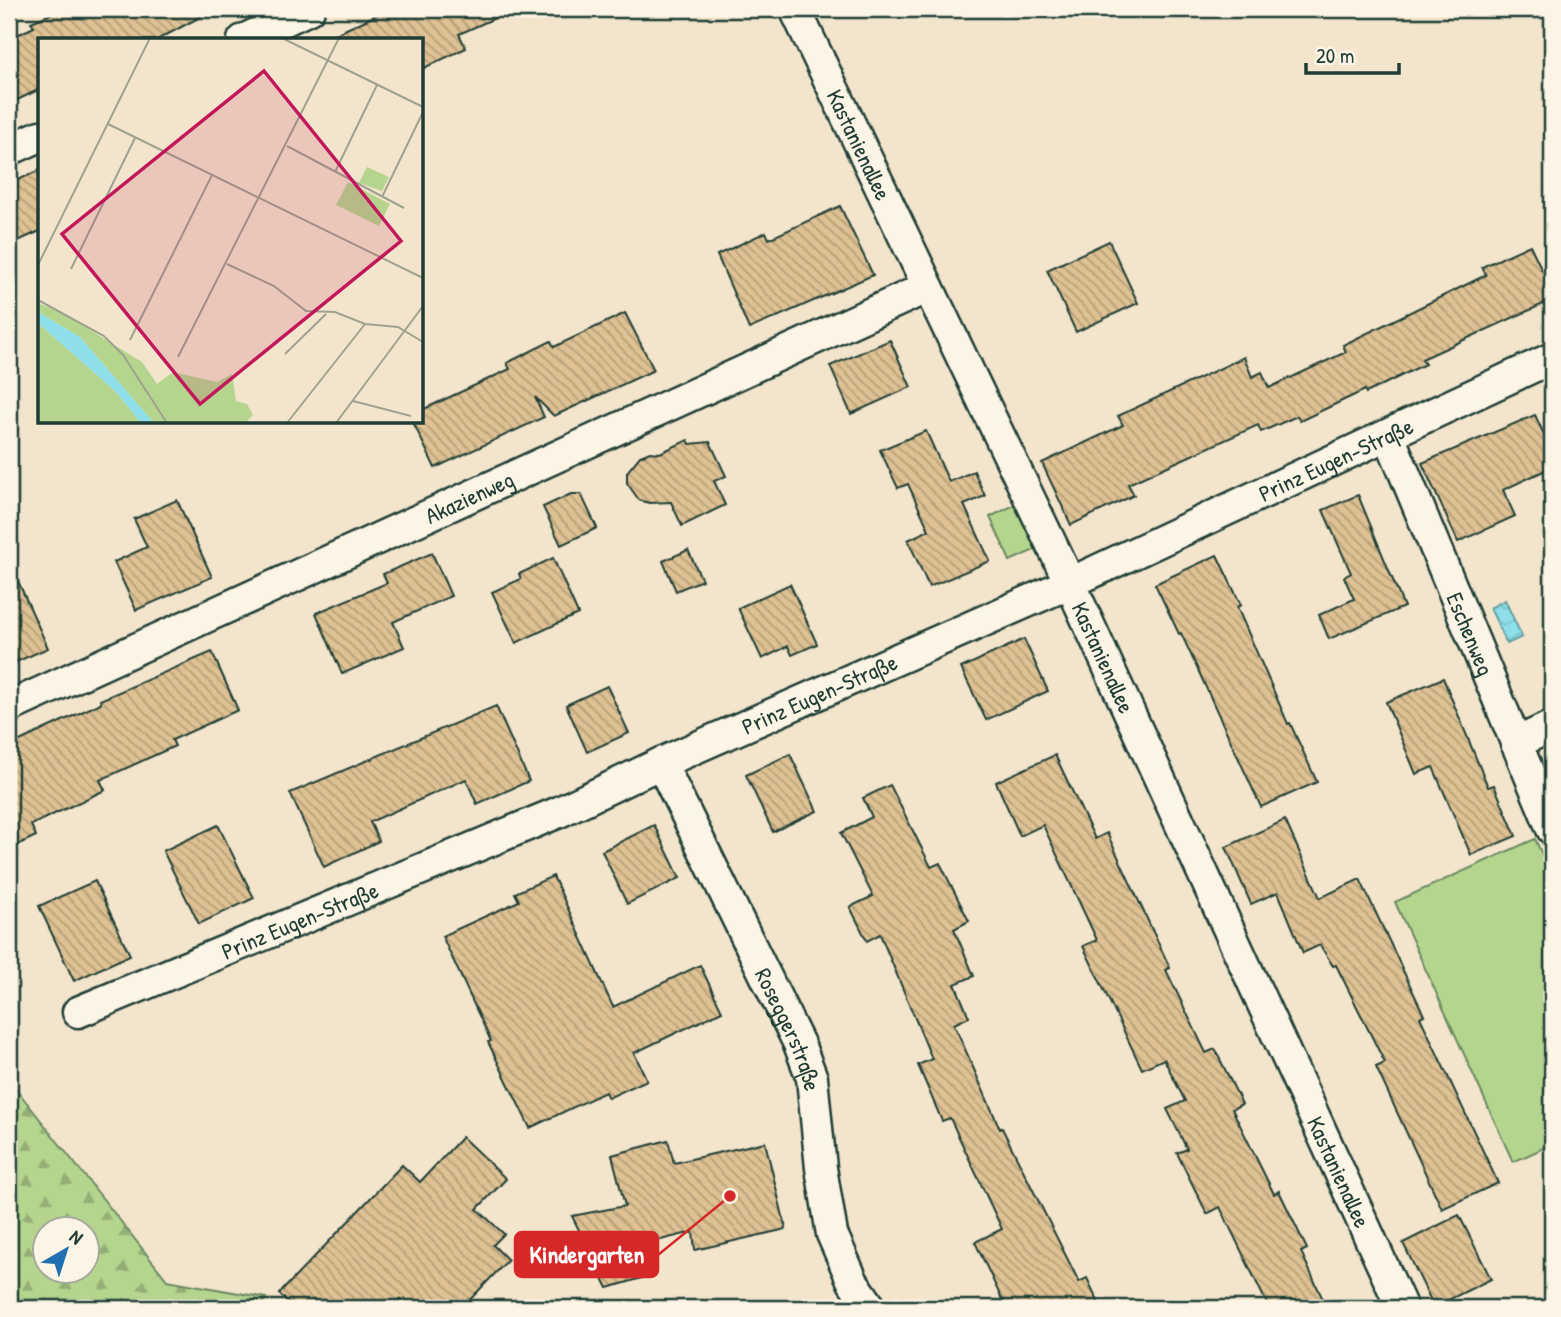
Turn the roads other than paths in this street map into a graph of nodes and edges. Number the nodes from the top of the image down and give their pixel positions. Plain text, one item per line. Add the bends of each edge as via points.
1 (309, 9) edge
2 (795, 9) edge
3 (247, 38) edge
4 (38, 137) edge
5 (9, 150) edge
6 (928, 287) junction
7 (1552, 358) edge
8 (1389, 436) junction
9 (1070, 583) junction
10 (9, 707) edge
11 (1552, 726) edge
12 (1516, 743) junction
13 (661, 763) junction
14 (1552, 830) edge
15 (78, 1012) dead end
16 (871, 1308) edge
17 (1402, 1308) edge

1 - 3 street
2 - 6 street, Kastanienallee
4 - 5 street
6 - 9 street, Kastanienallee
6 - 10 street, Akazienweg
7 - 8 street, Prinz Eugen-Straße
8 - 9 street, Prinz Eugen-Straße
8 - 12 street, Eschenweg
9 - 13 street, Prinz Eugen-Straße
9 - 17 street, Kastanienallee
11 - 12 street
12 - 14 street, Eschenweg
13 - 15 street, Prinz Eugen-Straße via 547,817
13 - 16 street, Roseggerstraße via 799,1044 812,1078 832,1234 853,1282

